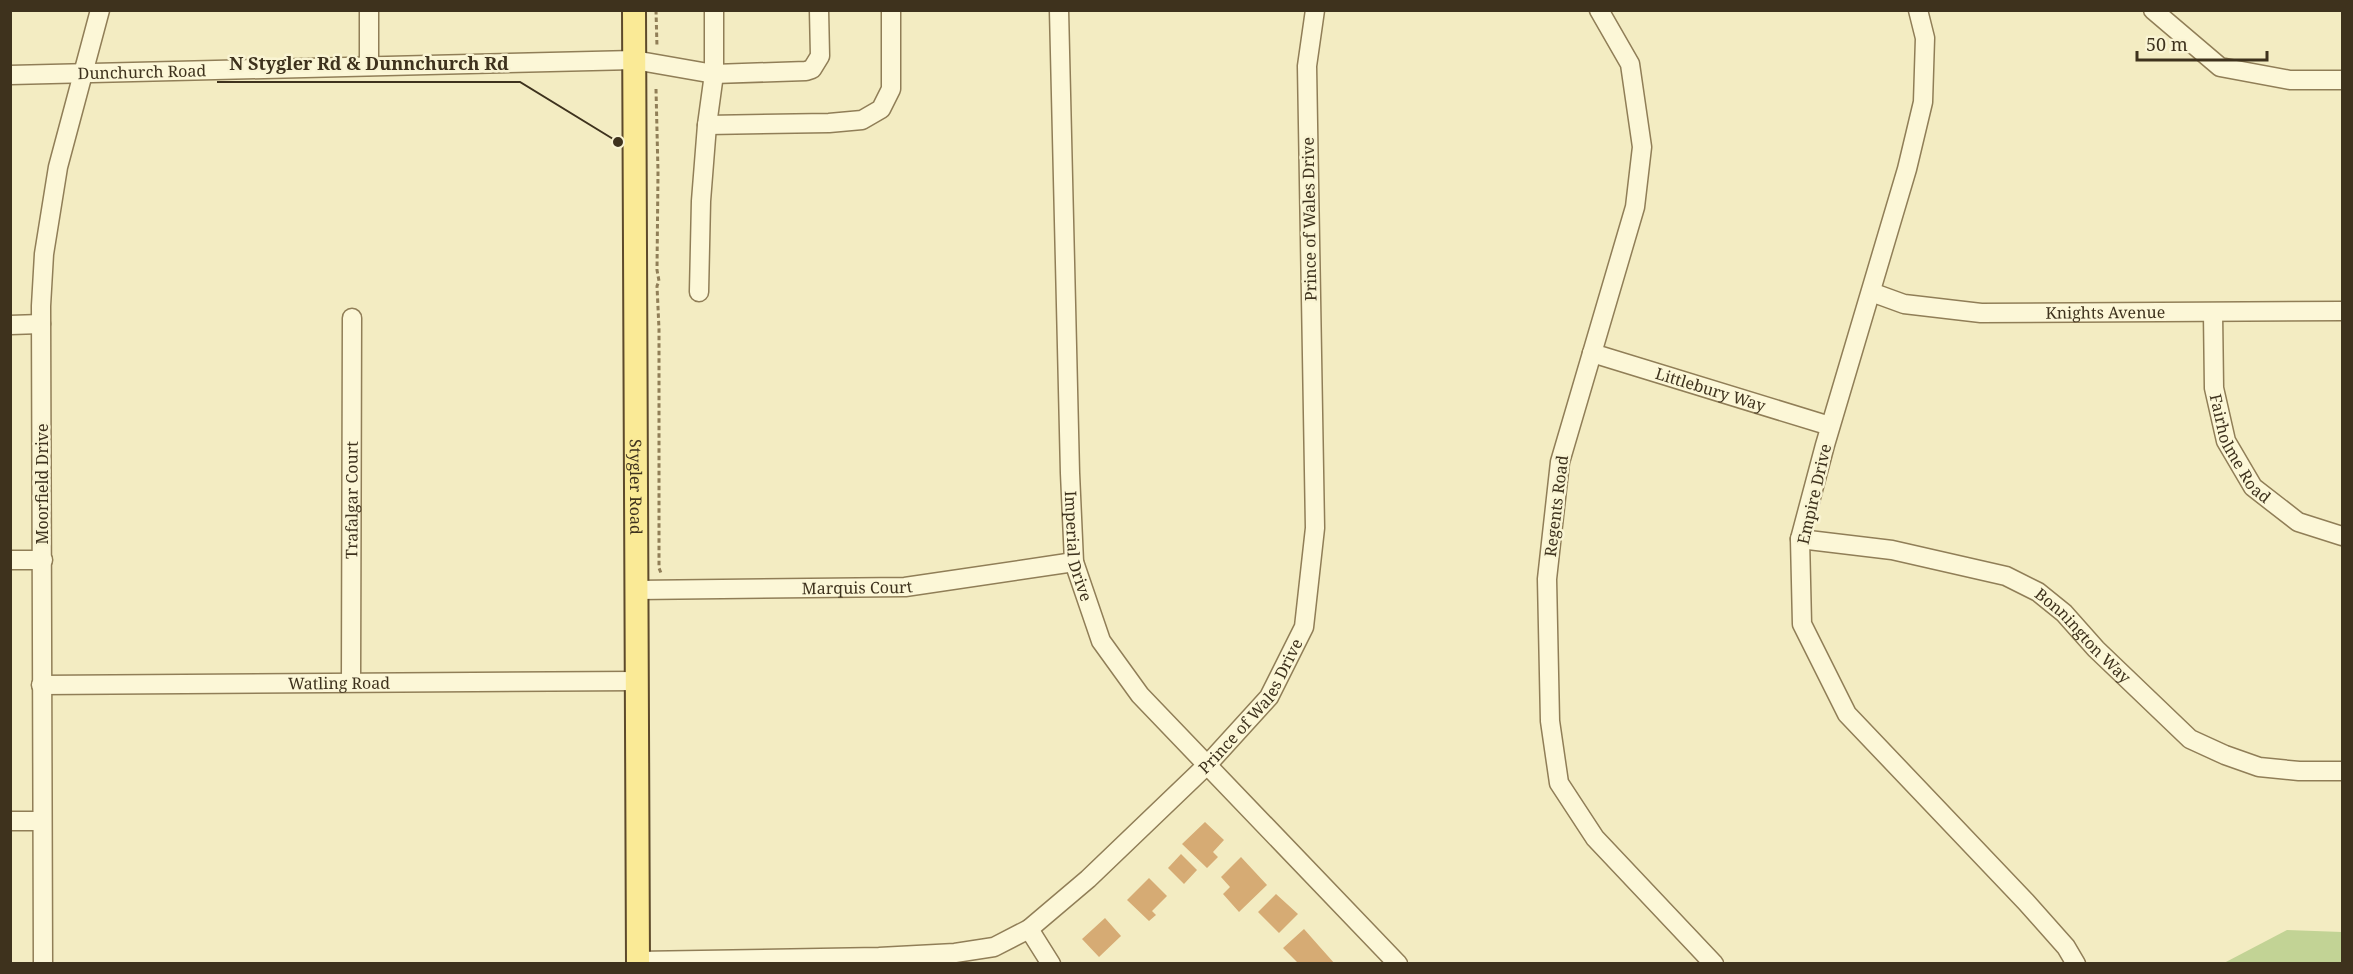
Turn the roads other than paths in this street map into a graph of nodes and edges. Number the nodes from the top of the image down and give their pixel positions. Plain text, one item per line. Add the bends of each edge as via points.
1 (100, 10) edge
2 (369, 10) edge
3 (634, 10) edge
4 (714, 10) edge
5 (819, 10) edge
6 (891, 10) edge
7 (1059, 10) edge
8 (1315, 10) edge
9 (1599, 10) edge
10 (1918, 10) edge
11 (2153, 10) edge
12 (634, 60) junction
13 (369, 66) junction
14 (82, 73) junction
15 (714, 74) junction
16 (10, 75) edge
17 (2343, 80) edge
18 (707, 125) junction
19 (699, 292) dead end
20 (1871, 292) junction
21 (2343, 311) edge
22 (2213, 313) junction
23 (352, 318) dead end
24 (41, 324) junction
25 (10, 325) edge
26 (1592, 352) junction
27 (1830, 426) junction
28 (2343, 536) edge
29 (1800, 539) junction
30 (10, 560) edge
31 (43, 560) junction
32 (1074, 562) junction
33 (638, 590) junction
34 (637, 681) junction
35 (351, 682) junction
36 (41, 685) junction
37 (1208, 764) junction
38 (2343, 771) edge
39 (10, 821) edge
40 (42, 821) junction
41 (1029, 929) junction
42 (879, 960) edge
43 (638, 962) edge
44 (43, 963) edge
45 (1051, 963) edge
46 (1398, 963) edge
47 (1714, 963) edge
48 (2076, 963) edge

1 - 14 street, Moorfield Drive
2 - 13 street
3 - 12 main road, Stygler Road
4 - 15 street
5 - 15 street, Dunchurch Road via 820,56 812,69
6 - 18 street via 891,89 881,109 862,120
7 - 32 street, Imperial Drive
8 - 37 street, Prince of Wales Drive via 1307,66 1315,528 1304,627 1269,697
9 - 26 street, Regents Road via 1630,64 1642,147 1635,207
10 - 20 street, Empire Drive via 1925,38 1923,102
11 - 17 street via 2220,67 2290,80
12 - 13 street, Dunchurch Road
12 - 15 street, Dunchurch Road
12 - 33 main road, Stygler Road
13 - 14 street, Dunchurch Road
14 - 16 street, Dunchurch Road
14 - 24 street, Moorfield Drive via 56,178 44,254
15 - 18 street
18 - 19 street
20 - 22 street, Knights Avenue via 1904,304 1981,314
20 - 27 street, Empire Drive
21 - 22 street, Knights Avenue
22 - 28 street, Fairholme Road via 2214,388 2226,441 2242,469 2253,487 2298,522
23 - 35 street, Trafalgar Court
24 - 25 street
24 - 31 street, Moorfield Drive
26 - 27 street, Littlebury Way
26 - 47 street, Regents Road via 1560,462 1547,579 1550,721 1559,783 1594,838
27 - 29 street, Empire Drive
29 - 38 street, Bonnington Way via 1892,550 2006,576 2038,592 2064,613 2190,739 2259,767
29 - 48 street, Empire Drive via 1802,624 1847,714 2026,902
30 - 31 street
31 - 36 street, Moorfield Drive
32 - 33 street, Marquis Court via 905,587
32 - 37 street, Imperial Drive via 1101,641 1140,695
33 - 34 main road, Stygler Road
34 - 35 street, Watling Road
34 - 43 main road, Stygler Road
35 - 36 street, Watling Road
36 - 40 street, Moorfield Drive
37 - 41 street, Prince of Wales Drive via 1088,879
37 - 46 street, Imperial Drive
39 - 40 street
40 - 44 street, Moorfield Drive
41 - 42 street, Prince of Wales Drive via 994,947
41 - 45 street
42 - 43 street, Prince of Wales Drive

